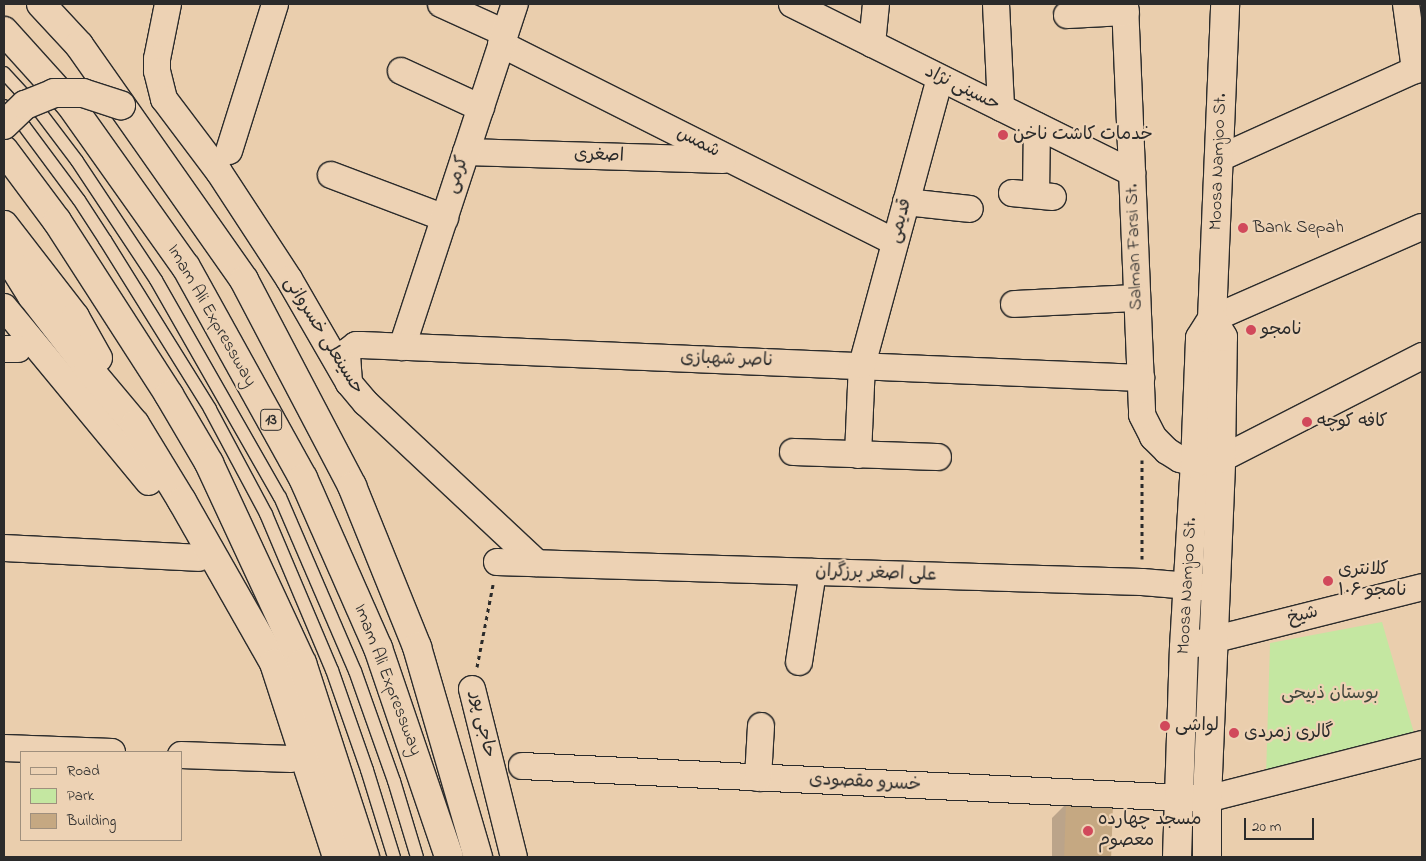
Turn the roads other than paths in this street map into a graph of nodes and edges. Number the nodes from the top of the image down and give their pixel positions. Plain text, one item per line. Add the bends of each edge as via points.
1 (41, 4) edge
2 (168, 4) edge
3 (275, 4) edge
4 (441, 4) edge
5 (515, 4) edge
6 (876, 4) edge
7 (996, 4) edge
8 (1225, 4) edge
9 (1406, 4) edge
10 (800, 6) edge
11 (1125, 8) edge
12 (1067, 15) dead end
13 (4, 31) edge
14 (503, 38) junction
15 (872, 44) junction
16 (1419, 68) edge
17 (401, 72) dead end
18 (4, 73) edge
19 (940, 78) junction
20 (121, 105) junction
21 (4, 106) edge
22 (481, 108) junction
23 (1001, 108) junction
24 (4, 126) edge
25 (1037, 126) junction
26 (4, 150) edge
27 (466, 152) junction
28 (1220, 158) junction
29 (732, 160) junction
30 (224, 162) junction
31 (1132, 173) junction
32 (331, 175) dead end
33 (1034, 195) dead end
34 (906, 202) junction
35 (970, 209) dead end
36 (444, 218) junction
37 (4, 225) edge
38 (1422, 227) edge
39 (895, 242) junction
40 (4, 251) edge
41 (1137, 298) junction
42 (1014, 304) dead end
43 (4, 307) edge
44 (1212, 319) junction
45 (402, 347) junction
46 (1422, 356) edge
47 (862, 365) junction
48 (1422, 370) edge
49 (1379, 376) junction
50 (1141, 378) junction
51 (349, 383) junction
52 (135, 424) junction
53 (793, 452) dead end
54 (858, 455) junction
55 (938, 458) dead end
56 (1208, 462) junction
57 (149, 482) dead end
58 (4, 548) edge
59 (199, 558) dead end
60 (498, 562) road end
61 (537, 563) junction
62 (813, 572) junction
63 (1201, 587) junction
64 (1422, 587) edge
65 (1212, 639) junction
66 (1184, 647) junction
67 (799, 662) dead end
68 (472, 689) road end
69 (761, 726) dead end
70 (1422, 744) edge
71 (4, 748) edge
72 (85, 751) edge
73 (182, 755) edge
74 (291, 759) dead end
75 (522, 766) dead end
76 (758, 778) junction
77 (1180, 797) junction
78 (1207, 799) junction
79 (337, 857) edge
80 (365, 857) edge
81 (394, 857) edge
82 (417, 857) edge
83 (449, 857) edge
84 (478, 857) edge
85 (514, 857) edge
86 (1177, 857) edge
87 (1207, 857) edge

1 - 20 main road via 79,45
2 - 30 street, حسینعلی خسروانی via 157,59 164,99
3 - 30 street
4 - 14 street, شمس
5 - 14 street, کرمی
6 - 15 street
7 - 23 street
8 - 28 main road, Moosa Namjoo St.
9 - 16 street
10 - 15 street, حسینی نژاد
11 - 12 street
11 - 31 street, Salman Farsi St.
13 - 83 main road, Imam Ali Expressway / 13 via 70,104 186,266 303,478 378,648
14 - 22 street, کرمی
14 - 29 street, شمس
15 - 19 street, حسینی نژاد
16 - 28 street
17 - 22 street
18 - 82 lane via 40,112 77,161 156,280 280,497 355,671
19 - 23 street, حسینی نژاد
19 - 34 street, قدیمی
20 - 24 main road, bridge via 83,93 54,93 26,105
20 - 84 main road via 244,280 352,486 417,647
21 - 81 lane via 24,126 100,232 210,409 266,514 332,670
22 - 27 street, کرمی
23 - 25 street, حسینی نژاد
25 - 31 street, حسینی نژاد
25 - 33 street
26 - 80 main road via 57,221 209,463 302,663
27 - 29 street, اصغری
27 - 36 street, کرمی
28 - 44 main road, Moosa Namjoo St.
29 - 39 street, شمس
30 - 51 street, حسینعلی خسروانی
31 - 41 street, Salman Farsi St.
32 - 36 street
34 - 35 street
34 - 39 street, قدیمی
36 - 45 street, کرمی
37 - 52 main road via 75,317
38 - 44 street
39 - 47 street, قدیمی
40 - 52 main road via 49,318
41 - 42 street
41 - 50 street, Salman Farsi St.
43 - 57 street
44 - 56 main road, Moosa Namjoo St. via 1200,338
45 - 47 street, ناصر شهبازی
45 - 51 street, ناصر شهبازی via 361,345 350,348 346,352
46 - 49 street
47 - 50 street, ناصر شهبازی
47 - 54 street, قدیمی
48 - 49 street
49 - 56 street
50 - 56 street, Salman Farsi St. via 1142,415 1153,437 1180,459
51 - 61 street, حسینعلی خسروانی via 366,403
52 - 79 main road via 274,663
53 - 54 street
54 - 55 street
56 - 63 main road, Moosa Namjoo St.
58 - 59 street
60 - 61 street, علی اصغر برزگران
61 - 62 street, علی اصغر برزگران
62 - 63 street, علی اصغر برزگران via 1142,582
62 - 67 street
63 - 65 main road, Moosa Namjoo St.
63 - 66 main road, Moosa Namjoo St.
64 - 65 street, شیخ
65 - 66 street, شیخ
65 - 78 main road, Moosa Namjoo St.
66 - 77 main road, Moosa Namjoo St.
68 - 85 street, حاجی پور
69 - 76 street
70 - 78 street, خسرو مقصودی
71 - 72 street
73 - 74 street
75 - 76 street, خسرو مقصودی
76 - 77 street, خسرو مقصودی
77 - 78 street, خسرو مقصودی
77 - 86 main road, Moosa Namjoo St.
78 - 87 main road, Moosa Namjoo St.

